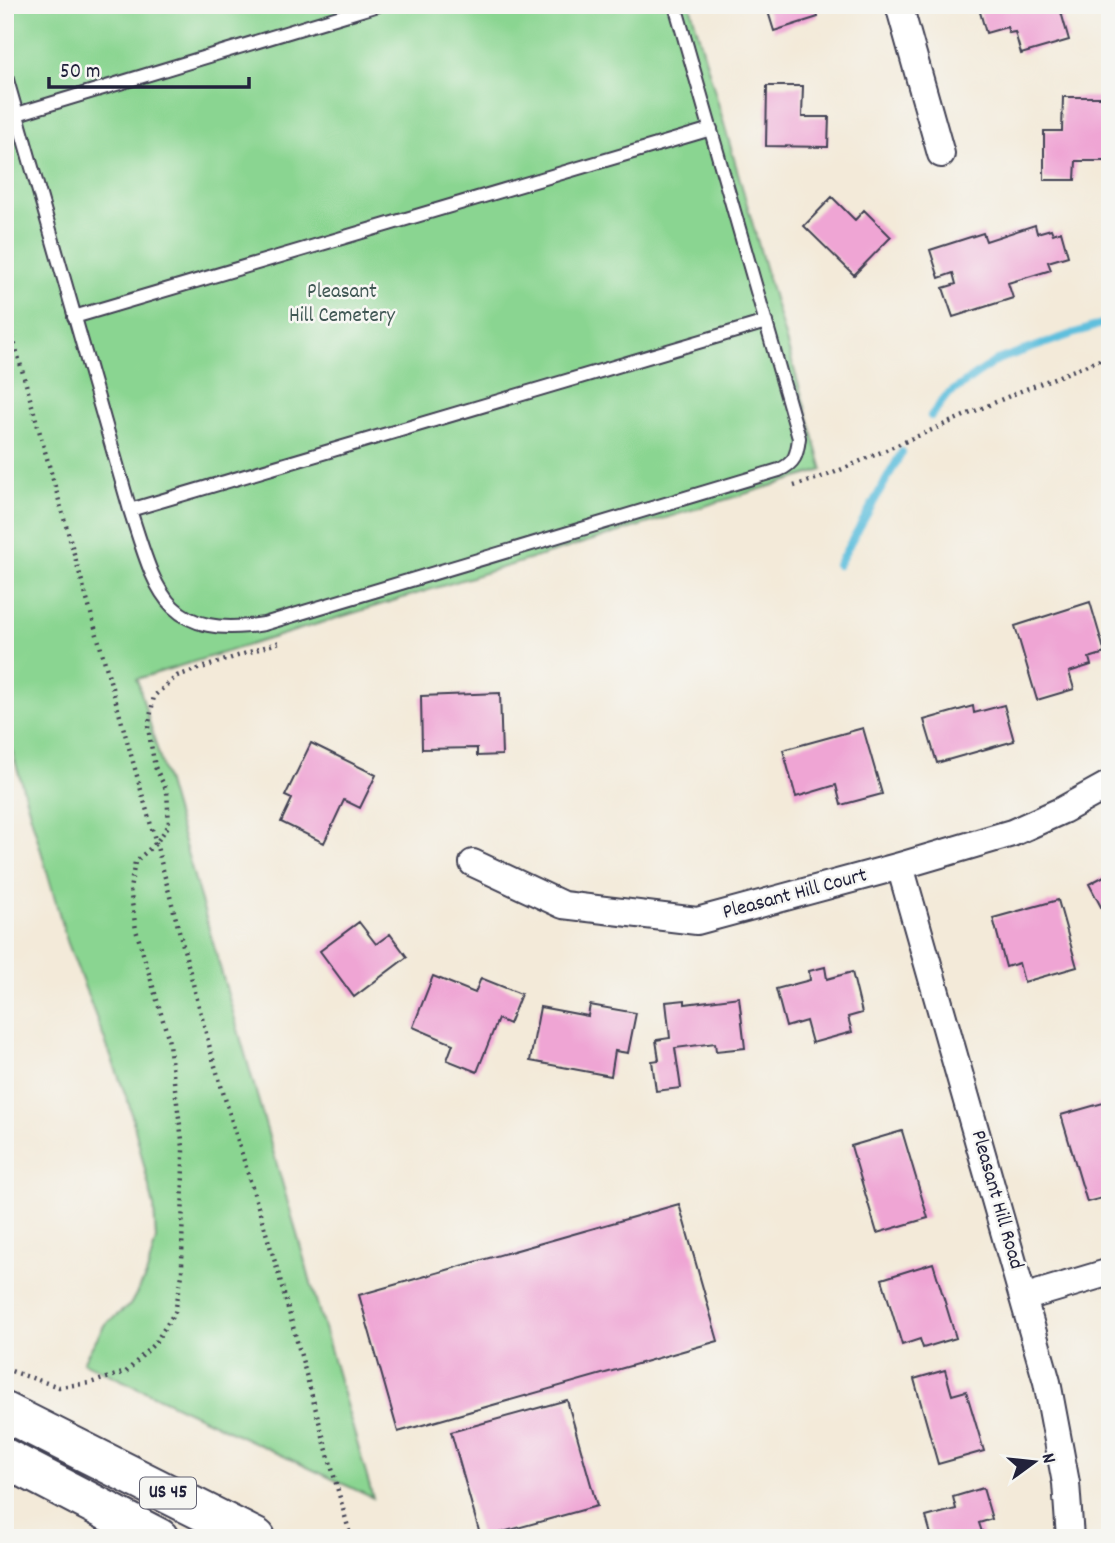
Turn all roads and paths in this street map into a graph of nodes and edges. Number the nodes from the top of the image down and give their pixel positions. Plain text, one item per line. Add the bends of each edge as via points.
1 (378, 5) edge
2 (676, 5) edge
3 (899, 5) edge
4 (5, 73) edge
5 (17, 114) junction
6 (711, 129) junction
7 (941, 154) dead end
8 (5, 310) edge
9 (74, 317) junction
10 (766, 322) junction
11 (1110, 356) edge
12 (792, 486) dead end
13 (130, 510) junction
14 (292, 639) dead end
15 (1110, 784) edge
16 (156, 843) junction
17 (473, 863) dead end
18 (900, 866) junction
19 (1110, 1272) edge
20 (1023, 1297) junction
21 (5, 1369) edge
22 (5, 1412) edge
23 (5, 1458) edge
24 (159, 1538) edge
25 (256, 1538) edge
26 (351, 1538) edge
27 (1070, 1538) edge

1 - 5 lane
2 - 6 lane
3 - 7 street
4 - 5 lane
5 - 9 lane
6 - 9 lane
6 - 10 lane
8 - 16 path
9 - 13 lane
10 - 13 lane
10 - 13 lane via 799,438 791,464 264,624 213,627 176,611 162,597 151,575
11 - 12 path via 831,474
14 - 16 path via 177,676 154,696 148,728 155,767 167,791 169,825
15 - 18 street, Pleasant Hill Court via 1013,833
16 - 21 path via 135,862 130,889 136,930 168,1037 183,1147 182,1275 175,1312 155,1343 126,1372 59,1387
16 - 26 path via 212,1056 278,1272
17 - 18 street, Pleasant Hill Court via 563,905 697,921
18 - 20 street, Pleasant Hill Road
19 - 20 street
20 - 27 street, Pleasant Hill Road via 1058,1431
22 - 25 main road, US 45
23 - 24 main road, US 45

